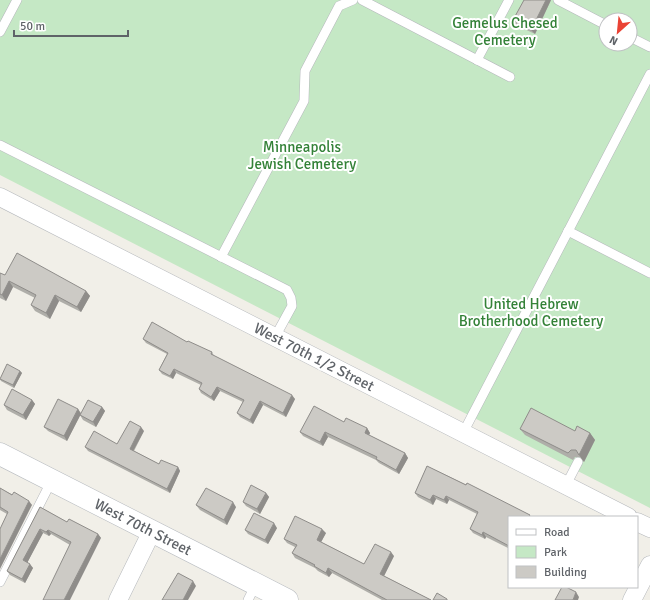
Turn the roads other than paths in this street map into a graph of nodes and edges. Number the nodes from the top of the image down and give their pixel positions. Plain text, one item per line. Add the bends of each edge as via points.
1 (17, 0) edge
2 (351, 0) edge
3 (362, 0) edge
4 (509, 0) edge
5 (558, 0) edge
6 (570, 3) edge
7 (598, 20) edge
8 (0, 32) edge
9 (638, 41) edge
10 (650, 47) edge
11 (477, 60) junction
12 (650, 74) edge
13 (510, 77) dead end
14 (0, 145) edge
15 (0, 196) edge
16 (568, 231) junction
17 (221, 257) junction
18 (650, 273) edge
19 (275, 337) junction
20 (464, 433) junction
21 (0, 454) edge
22 (578, 462) edge
23 (52, 480) junction
24 (566, 485) junction
25 (626, 516) edge
26 (638, 522) edge
27 (650, 528) edge
28 (152, 531) junction
29 (650, 565) edge
30 (0, 582) edge
31 (252, 592) edge
32 (118, 600) edge
33 (287, 600) edge
34 (632, 600) edge

1 - 8 lane
2 - 17 lane via 339,6 305,71 304,100
3 - 11 lane
4 - 11 lane
5 - 6 lane
6 - 7 lane
9 - 10 lane
11 - 13 lane
12 - 16 lane
14 - 17 lane
15 - 19 street, West 70th 1/2 Street
16 - 18 lane
16 - 20 lane
17 - 19 lane via 287,290 292,306
19 - 20 street, West 70th 1/2 Street
20 - 24 street, West 70th 1/2 Street
21 - 23 street, West 70th Street
22 - 24 lane
23 - 28 street, West 70th Street
23 - 30 lane
24 - 25 street, West 70th 1/2 Street
26 - 27 street
28 - 31 street, West 70th Street
28 - 32 street
29 - 34 street
31 - 33 street, West 70th Street

